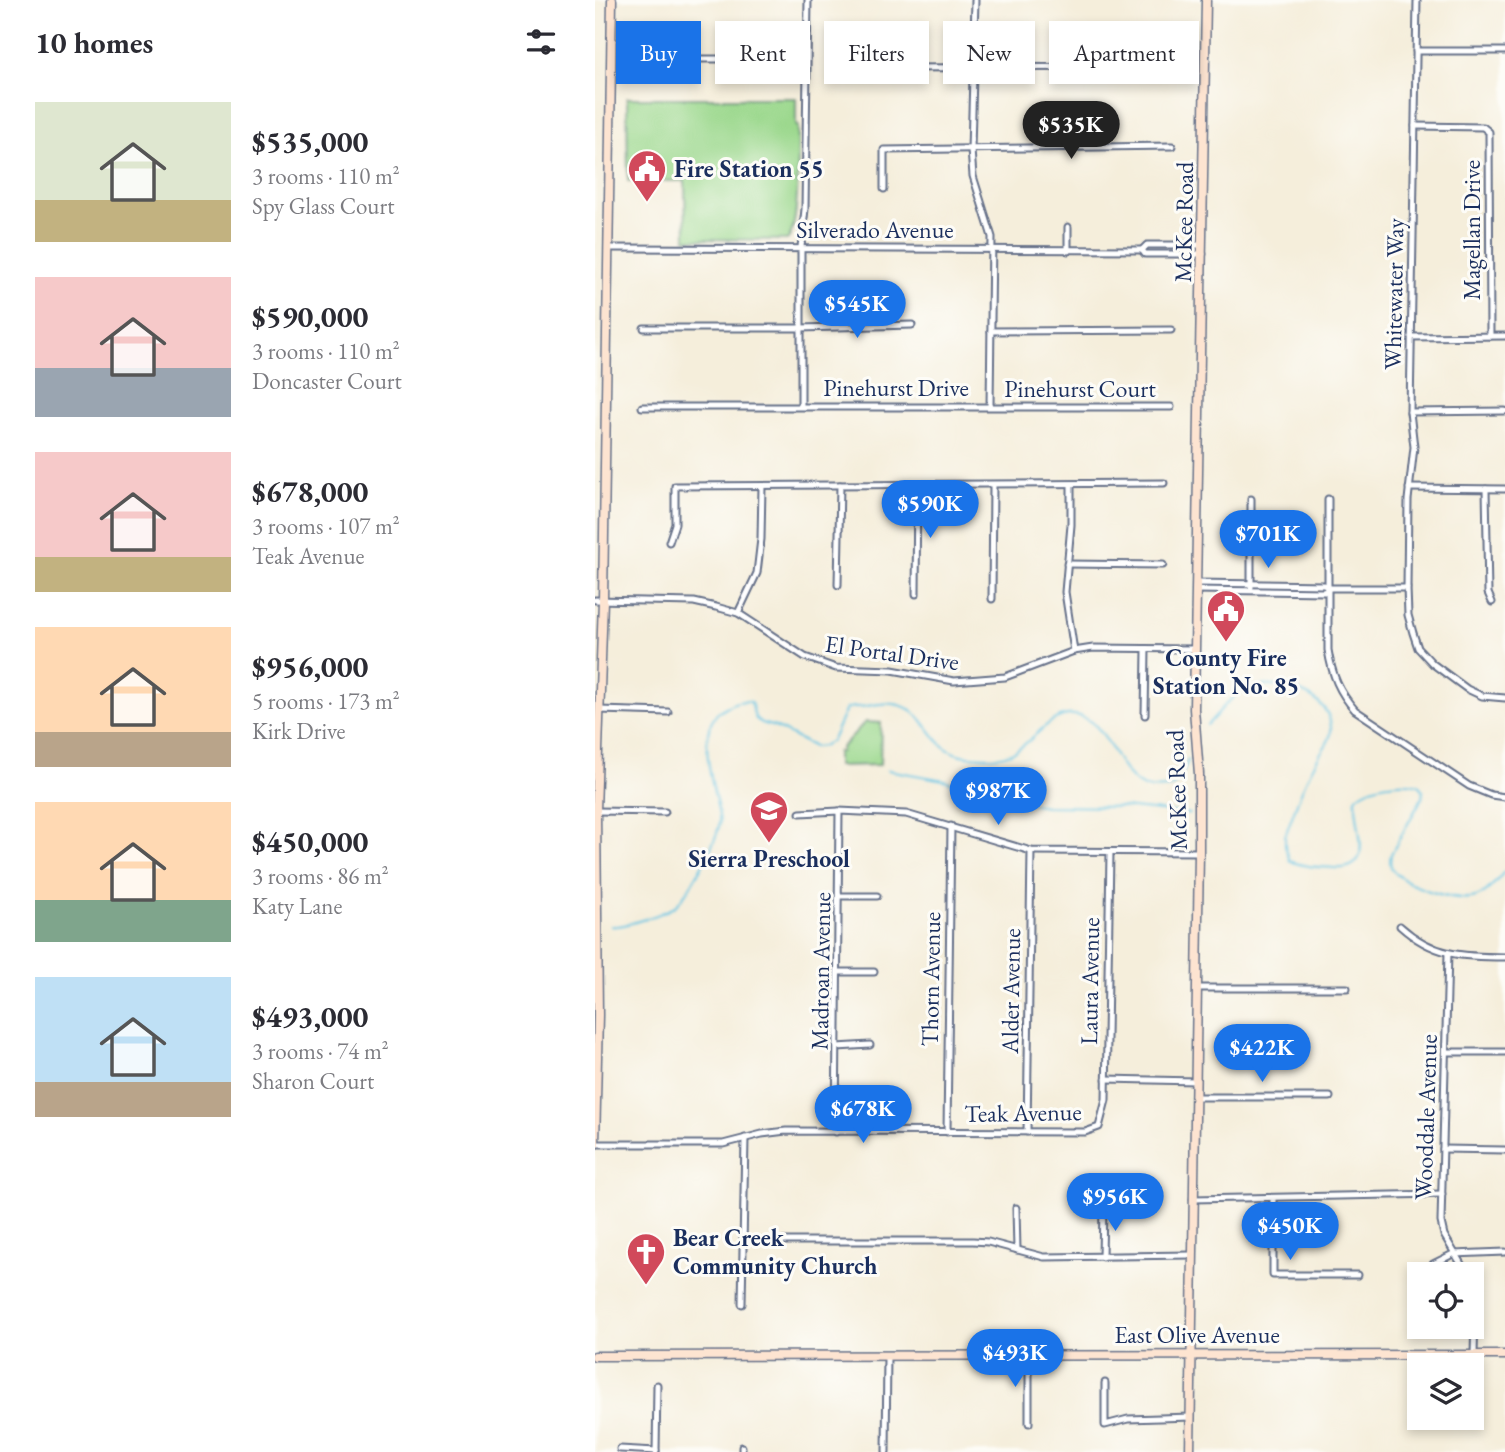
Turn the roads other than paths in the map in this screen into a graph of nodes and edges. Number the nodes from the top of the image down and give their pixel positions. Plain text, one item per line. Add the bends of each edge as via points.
1 (612, 0) edge
2 (808, 0) edge
3 (975, 0) edge
4 (1206, 0) edge
5 (1417, 0) edge
6 (807, 21) edge
7 (975, 21) edge
8 (1416, 51) junction
9 (1505, 51) edge
10 (806, 84) edge
11 (973, 84) edge
12 (1415, 126) junction
13 (1171, 146) dead end
14 (971, 150) junction
15 (884, 189) dead end
16 (1068, 227) dead end
17 (801, 247) junction
18 (608, 248) junction
19 (992, 248) junction
20 (1203, 250) junction
21 (1068, 251) junction
22 (912, 325) dead end
23 (644, 328) dead end
24 (800, 328) junction
25 (1171, 330) dead end
26 (991, 331) junction
27 (1490, 336) junction
28 (1505, 336) edge
29 (1411, 337) junction
30 (801, 406) junction
31 (990, 406) junction
32 (642, 407) dead end
33 (1171, 407) dead end
34 (1410, 411) junction
35 (1505, 411) edge
36 (1164, 484) dead end
37 (840, 485) junction
38 (917, 485) junction
39 (993, 485) junction
40 (1071, 485) junction
41 (762, 486) junction
42 (1409, 488) junction
43 (1486, 489) junction
44 (1505, 489) edge
45 (1251, 499) dead end
46 (1328, 499) dead end
47 (669, 542) dead end
48 (1067, 564) junction
49 (1163, 565) dead end
50 (1251, 583) junction
51 (838, 585) dead end
52 (1196, 586) junction
53 (1329, 588) junction
54 (1407, 588) junction
55 (1251, 591) junction
56 (916, 594) dead end
57 (992, 599) dead end
58 (599, 600) edge
59 (1492, 602) dead end
60 (738, 613) junction
61 (1146, 649) junction
62 (1195, 649) junction
63 (1074, 651) junction
64 (1505, 698) edge
65 (599, 710) junction
66 (668, 712) dead end
67 (1145, 715) dead end
68 (1505, 796) edge
69 (596, 811) edge
70 (839, 811) junction
71 (665, 812) dead end
72 (800, 813) dead end
73 (951, 826) junction
74 (1031, 851) junction
75 (1110, 852) junction
76 (1199, 852) junction
77 (840, 896) junction
78 (877, 896) dead end
79 (1400, 926) dead end
80 (596, 947) edge
81 (1448, 953) junction
82 (1505, 957) edge
83 (838, 972) junction
84 (874, 972) dead end
85 (1197, 988) junction
86 (1347, 988) dead end
87 (870, 1045) dead end
88 (837, 1046) junction
89 (1446, 1052) junction
90 (1505, 1052) edge
91 (1106, 1079) junction
92 (1196, 1081) junction
93 (1195, 1097) junction
94 (1330, 1097) dead end
95 (1105, 1111) joint
96 (836, 1132) junction
97 (947, 1132) junction
98 (1027, 1132) junction
99 (745, 1138) junction
100 (595, 1144) edge
101 (1443, 1149) junction
102 (1505, 1150) edge
103 (1442, 1194) junction
104 (1273, 1198) junction
105 (1193, 1199) junction
106 (1016, 1208) dead end
107 (1103, 1208) dead end
108 (744, 1241) junction
109 (1017, 1250) junction
110 (1505, 1252) edge
111 (1453, 1254) junction
112 (1192, 1255) junction
113 (1101, 1257) junction
114 (1438, 1262) edge
115 (1459, 1262) edge
116 (1358, 1275) dead end
117 (742, 1304) dead end
118 (1190, 1354) junction
119 (1029, 1355) junction
120 (1407, 1355) edge
121 (1484, 1355) edge
122 (1505, 1355) edge
123 (595, 1356) edge
124 (887, 1356) junction
125 (1105, 1383) dead end
126 (657, 1385) dead end
127 (1191, 1417) junction
128 (1029, 1423) dead end
129 (620, 1449) dead end
130 (656, 1451) edge
131 (886, 1452) edge
132 (1190, 1452) edge

1 - 18 street
2 - 6 street
3 - 7 street
4 - 20 street, McKee Road
5 - 8 street, Whitewater Way
8 - 9 street
8 - 12 street, Whitewater Way
10 - 17 street
11 - 14 street
12 - 27 street, Magellan Drive via 1483,127 1489,132
12 - 29 street, Whitewater Way
13 - 14 street
14 - 15 street via 884,150
14 - 19 street
16 - 21 street
17 - 18 street, Silverado Avenue
17 - 19 street, Silverado Avenue
17 - 24 street
18 - 58 street
19 - 21 street, Silverado Avenue
19 - 26 street
20 - 21 street, Silverado Avenue via 1145,254 1142,250
20 - 52 street, McKee Road
22 - 24 street
23 - 24 street
24 - 30 street
25 - 26 street
26 - 31 street
27 - 28 street
27 - 29 street
29 - 34 street, Whitewater Way
30 - 31 street, Pinehurst Drive
30 - 32 street, Pinehurst Drive
31 - 33 street, Pinehurst Court
34 - 35 street
34 - 42 street, Whitewater Way via 1414,447
36 - 40 street
37 - 38 street
37 - 41 street
37 - 51 street
38 - 39 street
38 - 56 street
39 - 40 street
39 - 57 street
40 - 48 street
41 - 47 street via 675,486
41 - 60 street via 757,573
42 - 43 street
42 - 54 street, Whitewater Way
43 - 44 street
43 - 59 street via 1488,593
45 - 50 street
46 - 53 street
48 - 49 street
48 - 63 street via 1065,592
50 - 52 street
50 - 53 street
50 - 55 street
52 - 55 street
52 - 62 street, McKee Road
53 - 54 street
53 - 55 street via 1324,592
53 - 68 street via 1328,650 1342,695 1355,710 1469,786
54 - 64 street, Whitewater Way via 1408,615 1418,648 1467,689
58 - 60 street, El Portal Drive via 694,602
58 - 65 street
60 - 63 street, El Portal Drive via 805,657 836,668 892,670 954,681 1005,677
61 - 62 street, El Portal Drive
61 - 63 street, El Portal Drive
61 - 67 street
62 - 76 street, McKee Road
65 - 66 street
65 - 69 street
69 - 71 street
69 - 80 street
70 - 72 street
70 - 73 street via 898,813
70 - 77 street, Madroan Avenue
73 - 74 street
73 - 97 street, Thorn Avenue
74 - 75 street
74 - 98 street, Alder Avenue
75 - 76 street
75 - 91 street, Laura Avenue
76 - 85 street, McKee Road
77 - 78 street
77 - 83 street, Madroan Avenue
79 - 81 street via 1429,947
80 - 100 street
81 - 82 street
81 - 89 street, Wooddale Avenue
83 - 84 street
83 - 88 street, Madroan Avenue
85 - 86 street
85 - 92 street, McKee Road
87 - 88 street
88 - 96 street, Madroan Avenue
89 - 90 street
89 - 101 street, Wooddale Avenue
91 - 92 street, Teak Avenue
91 - 95 street, Laura Avenue
92 - 93 street, McKee Road
93 - 94 street
93 - 105 street, McKee Road
95 - 98 street, Teak Avenue via 1099,1127 1085,1132
96 - 97 street, Teak Avenue
96 - 99 street, Teak Avenue via 786,1131
97 - 98 street, Teak Avenue
99 - 100 street, Teak Avenue via 723,1144
99 - 108 street
101 - 102 street
101 - 103 street, Wooddale Avenue
103 - 104 street
103 - 111 street, Wooddale Avenue via 1441,1222
104 - 105 street
104 - 116 street via 1273,1275
105 - 112 street, McKee Road
106 - 109 street
107 - 113 street
108 - 109 street via 973,1241
108 - 117 street
109 - 113 street via 1044,1257
110 - 111 street
111 - 114 street
111 - 115 street, Wooddale Avenue
112 - 113 street
112 - 118 street, McKee Road
118 - 119 street, East Olive Avenue
118 - 120 street, East Olive Avenue
118 - 127 street, McKee Road
119 - 124 street, East Olive Avenue
119 - 128 street
121 - 122 street, East Olive Avenue
123 - 124 street, East Olive Avenue
124 - 131 street
125 - 127 street via 1105,1425 1128,1419
126 - 130 street
127 - 132 street, McKee Road
129 - 130 street

